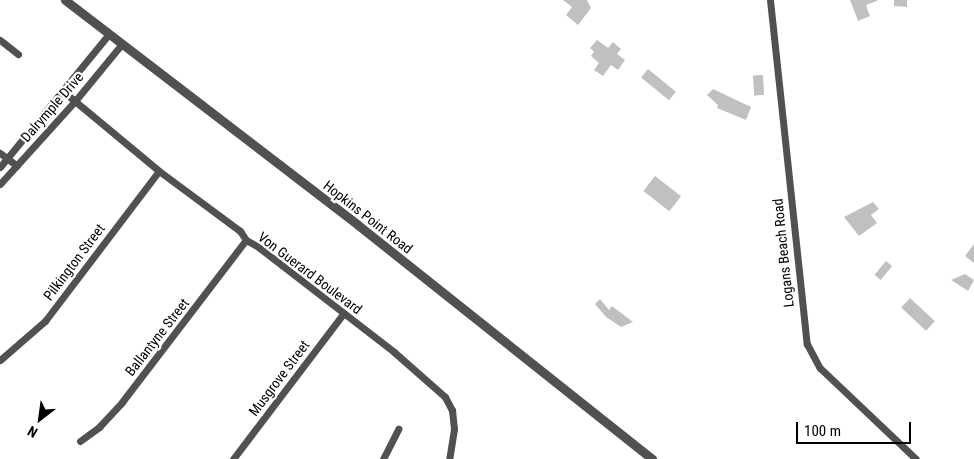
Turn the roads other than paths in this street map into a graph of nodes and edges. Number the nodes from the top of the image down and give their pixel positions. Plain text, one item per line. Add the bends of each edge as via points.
1 (65, 0) edge
2 (770, 0) edge
3 (108, 35) junction
4 (0, 40) edge
5 (120, 45) junction
6 (18, 54) dead end
7 (64, 92) junction
8 (75, 101) junction
9 (0, 153) edge
10 (8, 159) junction
11 (17, 166) junction
12 (0, 167) edge
13 (159, 170) junction
14 (0, 184) edge
15 (246, 240) junction
16 (344, 313) junction
17 (0, 360) edge
18 (398, 429) dead end
19 (80, 441) dead end
20 (233, 459) edge
21 (383, 459) edge
22 (449, 459) edge
23 (652, 459) edge
24 (916, 459) edge

1 - 3 street, Hopkins Point Road
2 - 24 street, Logans Beach Road via 807,344 820,368
3 - 5 street, Hopkins Point Road
3 - 7 street, Dalrymple Drive
4 - 6 street
5 - 8 street, Dalrymple Drive
5 - 23 street, Hopkins Point Road via 358,225
7 - 8 street, Von Guerard Boulevard
7 - 10 street, Dalrymple Drive
8 - 11 street, Dalrymple Drive
8 - 13 street, Von Guerard Boulevard
9 - 10 street
10 - 11 street
10 - 12 street, Dalrymple Drive
11 - 14 street, Dalrymple Drive
13 - 15 street, Von Guerard Boulevard via 240,231
13 - 17 street, Pilkington Street via 45,321
15 - 16 street, Von Guerard Boulevard
15 - 19 street, Ballantyne Street via 122,402
16 - 20 street, Musgrove Street
16 - 22 street, Von Guerard Boulevard via 445,397 453,419
18 - 21 street

